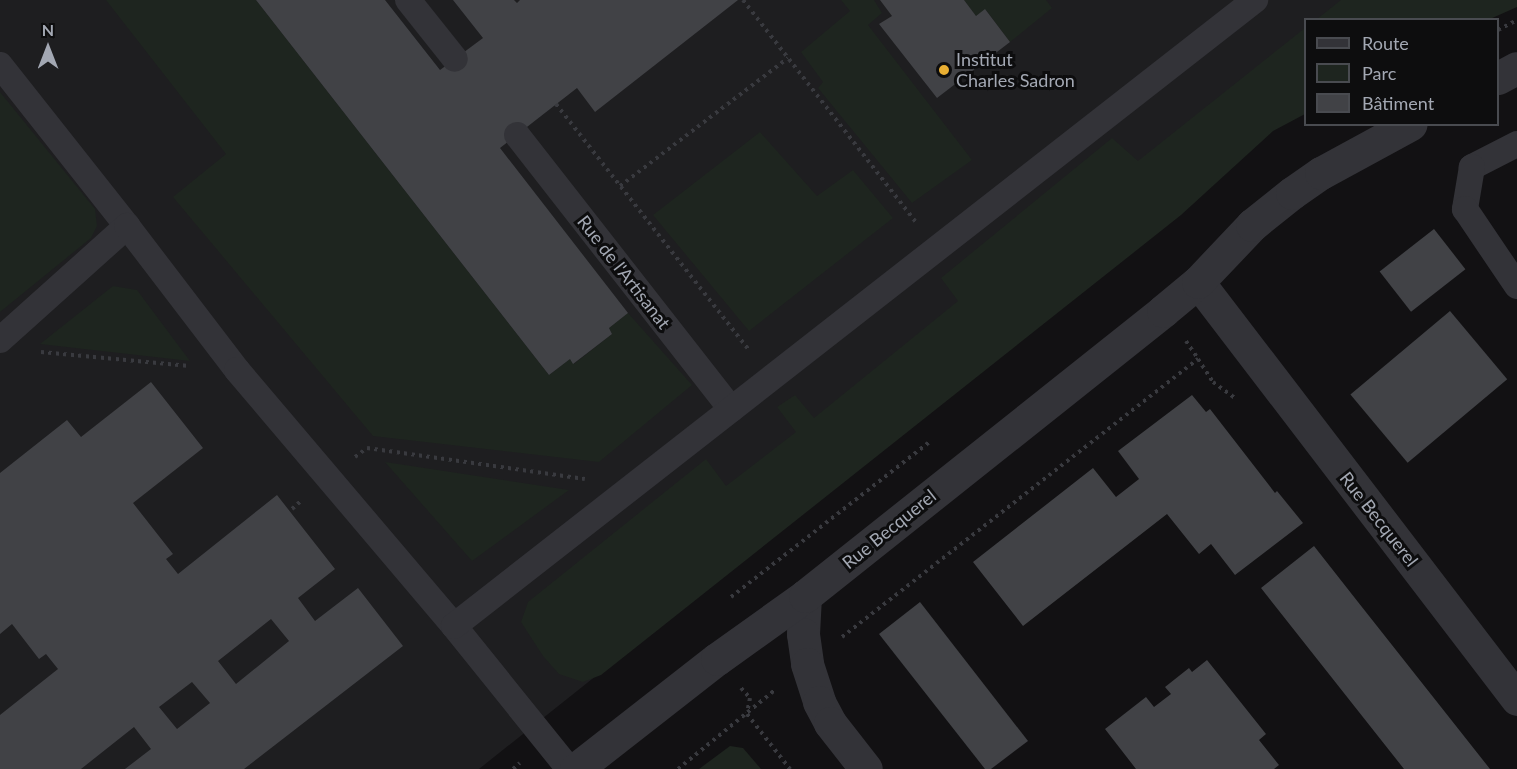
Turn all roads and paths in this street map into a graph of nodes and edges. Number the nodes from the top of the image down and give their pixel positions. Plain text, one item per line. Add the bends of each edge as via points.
1 (408, 0) edge
2 (742, 0) edge
3 (1255, 0) edge
4 (1517, 20) edge
5 (1499, 29) edge
6 (788, 58) junction
7 (455, 59) dead end
8 (0, 65) edge
9 (1517, 68) edge
10 (1499, 77) edge
11 (556, 104) dead end
12 (1407, 126) edge
13 (517, 135) dead end
14 (1517, 144) edge
15 (620, 186) junction
16 (126, 226) junction
17 (937, 249) junction
18 (1198, 282) junction
19 (1517, 286) edge
20 (0, 340) edge
21 (36, 351) dead end
22 (237, 370) junction
23 (771, 379) junction
24 (1238, 400) dead end
25 (731, 409) junction
26 (936, 438) dead end
27 (328, 478) junction
28 (633, 486) junction
29 (291, 509) dead end
30 (805, 596) junction
31 (729, 598) dead end
32 (454, 626) junction
33 (807, 664) junction
34 (1517, 699) edge
35 (747, 714) junction
36 (547, 742) junction
37 (513, 769) edge
38 (569, 769) edge
39 (576, 769) edge
40 (678, 769) edge
41 (790, 769) edge
42 (866, 769) edge

1 - 7 lane
2 - 6 path
3 - 17 lane
4 - 5 path
6 - 15 path
6 - 17 path
8 - 16 lane
9 - 10 street
11 - 15 path
12 - 18 street, Rue Becquerel via 1321,173 1293,193 1252,225
13 - 25 lane, Rue de l'Artisanat
14 - 19 lane via 1472,167 1465,209
15 - 23 path
16 - 20 lane
16 - 22 lane
17 - 23 lane
18 - 30 street, Rue Becquerel
18 - 34 street, Rue Becquerel
21 - 22 path
22 - 27 lane
23 - 25 lane
24 - 33 path via 1213,382 1198,359
25 - 28 lane
26 - 31 path
27 - 28 path via 367,448
27 - 29 path
27 - 32 lane
28 - 32 lane
30 - 33 street via 803,634
30 - 39 street, Rue Becquerel
32 - 36 lane
33 - 35 path
33 - 42 street via 830,723
35 - 40 path
35 - 41 path
36 - 37 path
36 - 38 lane

